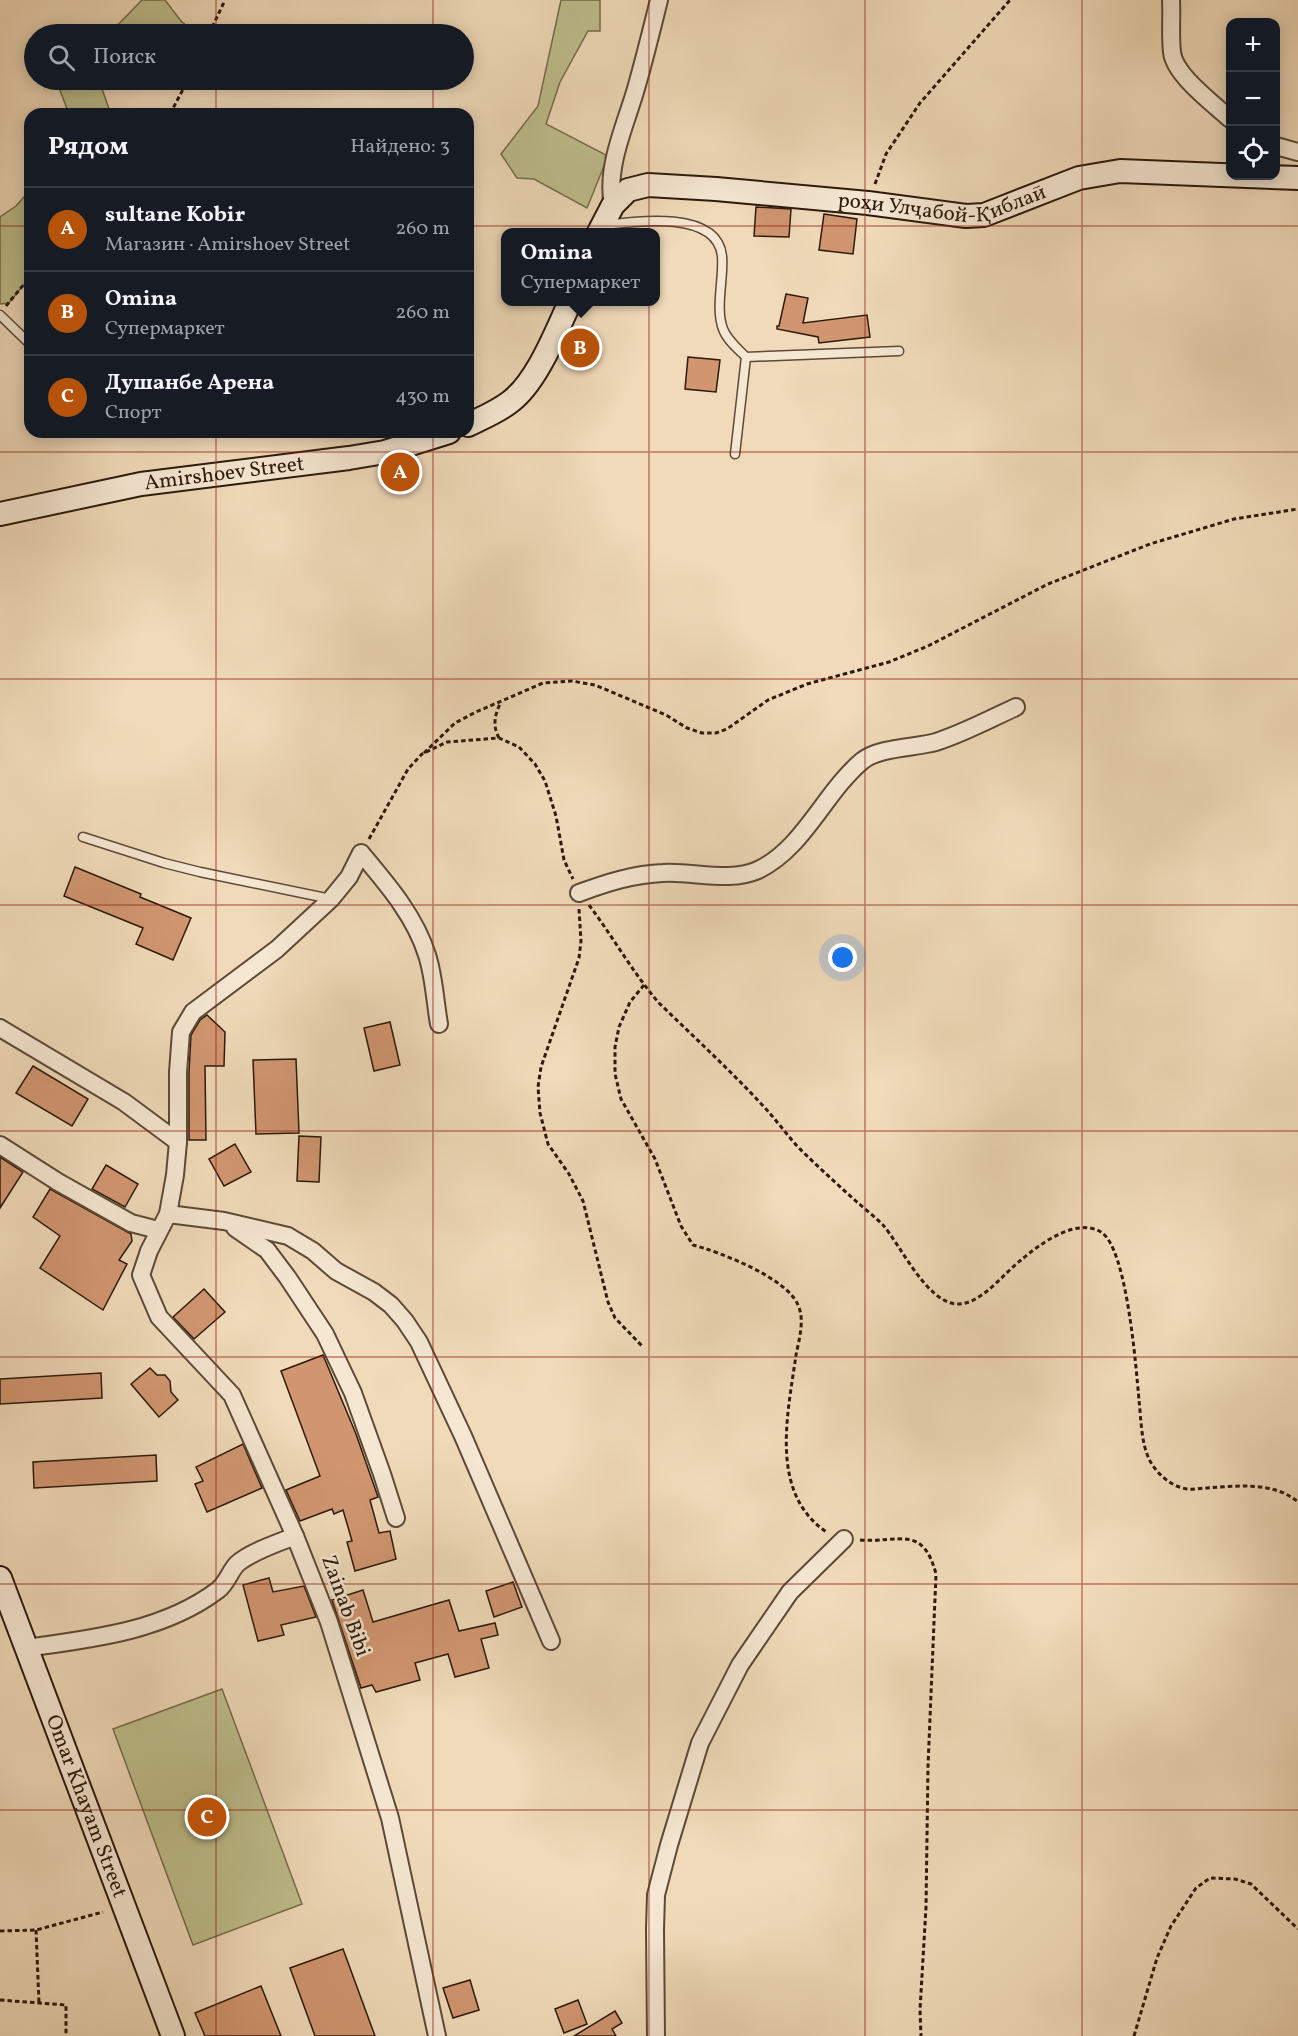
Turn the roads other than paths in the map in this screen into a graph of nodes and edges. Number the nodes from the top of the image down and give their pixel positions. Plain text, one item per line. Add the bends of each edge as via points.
1 (659, 0) edge
2 (1171, 0) edge
3 (1226, 115) edge
4 (1280, 147) edge
5 (1298, 152) edge
6 (1298, 178) edge
7 (613, 205) junction
8 (601, 228) edge
9 (605, 228) edge
10 (568, 306) edge
11 (0, 314) edge
12 (24, 338) edge
13 (899, 351) dead end
14 (746, 357) junction
15 (474, 422) edge
16 (430, 438) edge
17 (735, 454) dead end
18 (0, 514) edge
19 (1016, 707) dead end
20 (83, 837) dead end
21 (579, 892) road end
22 (331, 899) junction
23 (439, 1024) dead end
24 (0, 1028) edge
25 (178, 1142) junction
26 (0, 1145) edge
27 (168, 1214) junction
28 (224, 1221) junction
29 (158, 1230) junction
30 (396, 1518) dead end
31 (295, 1536) junction
32 (844, 1539) road end
33 (0, 1578) edge
34 (551, 1641) dead end
35 (27, 1648) junction
36 (173, 2036) edge
37 (437, 2036) edge
38 (656, 2036) edge

1 - 7 street via 611,171
2 - 3 street via 1172,55 1176,64
4 - 5 street
6 - 7 street, роҳи Улҷабой-Қиблаӣ via 1120,171 1079,178 984,215 966,216 868,203 648,185 628,190
7 - 8 street, роҳи Улҷабой-Қиблаӣ
9 - 14 lane via 636,222 680,222 706,231 717,241 722,254 723,330
10 - 15 street via 532,377 511,401
11 - 12 lane
13 - 14 lane
14 - 17 lane
16 - 18 street, Amirshoev Street via 386,452 141,484
19 - 21 street via 934,742 863,760 796,839 774,860 746,875 663,873
20 - 22 lane via 200,873
22 - 23 street via 361,853 396,895 421,937
22 - 25 street via 277,949 193,1012 185,1023 178,1072
24 - 25 street via 124,1102
25 - 27 street
26 - 29 street via 122,1218
27 - 28 street
27 - 29 street, Zainab Bibi
28 - 30 street via 267,1250 325,1334 353,1393
28 - 34 street via 288,1236 374,1292 405,1321 463,1436
29 - 31 street, Zainab Bibi via 141,1275 159,1317 232,1395
31 - 35 street via 243,1559 220,1588 173,1616 92,1640
31 - 37 street, Zainab Bibi via 329,1622 390,1818
32 - 38 street via 790,1592 740,1665 700,1743 656,1895
33 - 35 street, Omar Khayam Street
35 - 36 street, Omar Khayam Street

